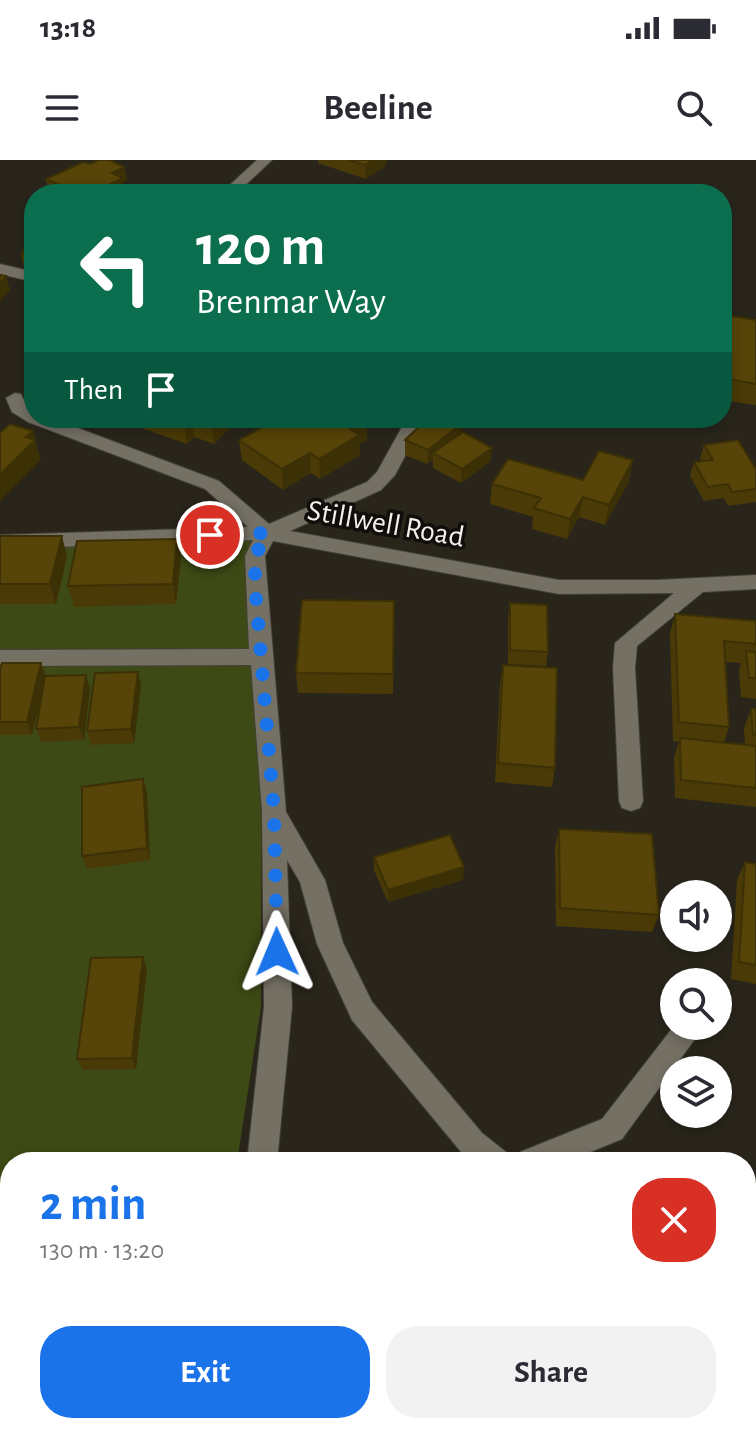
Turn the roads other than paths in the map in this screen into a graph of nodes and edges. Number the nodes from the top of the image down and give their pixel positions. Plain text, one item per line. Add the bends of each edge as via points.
1 (265, 160) edge
2 (238, 184) edge
3 (0, 269) edge
4 (24, 275) edge
5 (8, 394) edge
6 (24, 412) edge
7 (61, 428) edge
8 (411, 428) edge
9 (267, 533) junction
10 (0, 542) edge
11 (756, 582) edge
12 (698, 585) junction
13 (0, 641) edge
14 (260, 657) junction
15 (0, 658) edge
16 (169, 658) junction
17 (631, 801) dead end
18 (274, 812) junction
19 (680, 1040) edge
20 (263, 1152) edge
21 (483, 1152) edge
22 (555, 1152) edge

1 - 2 street
3 - 4 street
5 - 6 street, Stillwell Road
7 - 9 street, Stillwell Road via 212,485
8 - 9 street via 374,486
9 - 10 street
9 - 12 street, Stillwell Road via 559,587
9 - 14 street via 255,556
11 - 12 street, Stillwell Road
12 - 17 street via 626,643
13 - 16 street via 144,646
14 - 16 street
14 - 18 street
15 - 16 street
18 - 20 street via 278,1007
18 - 21 street via 312,880 330,944 362,1011
19 - 22 street via 612,1129

